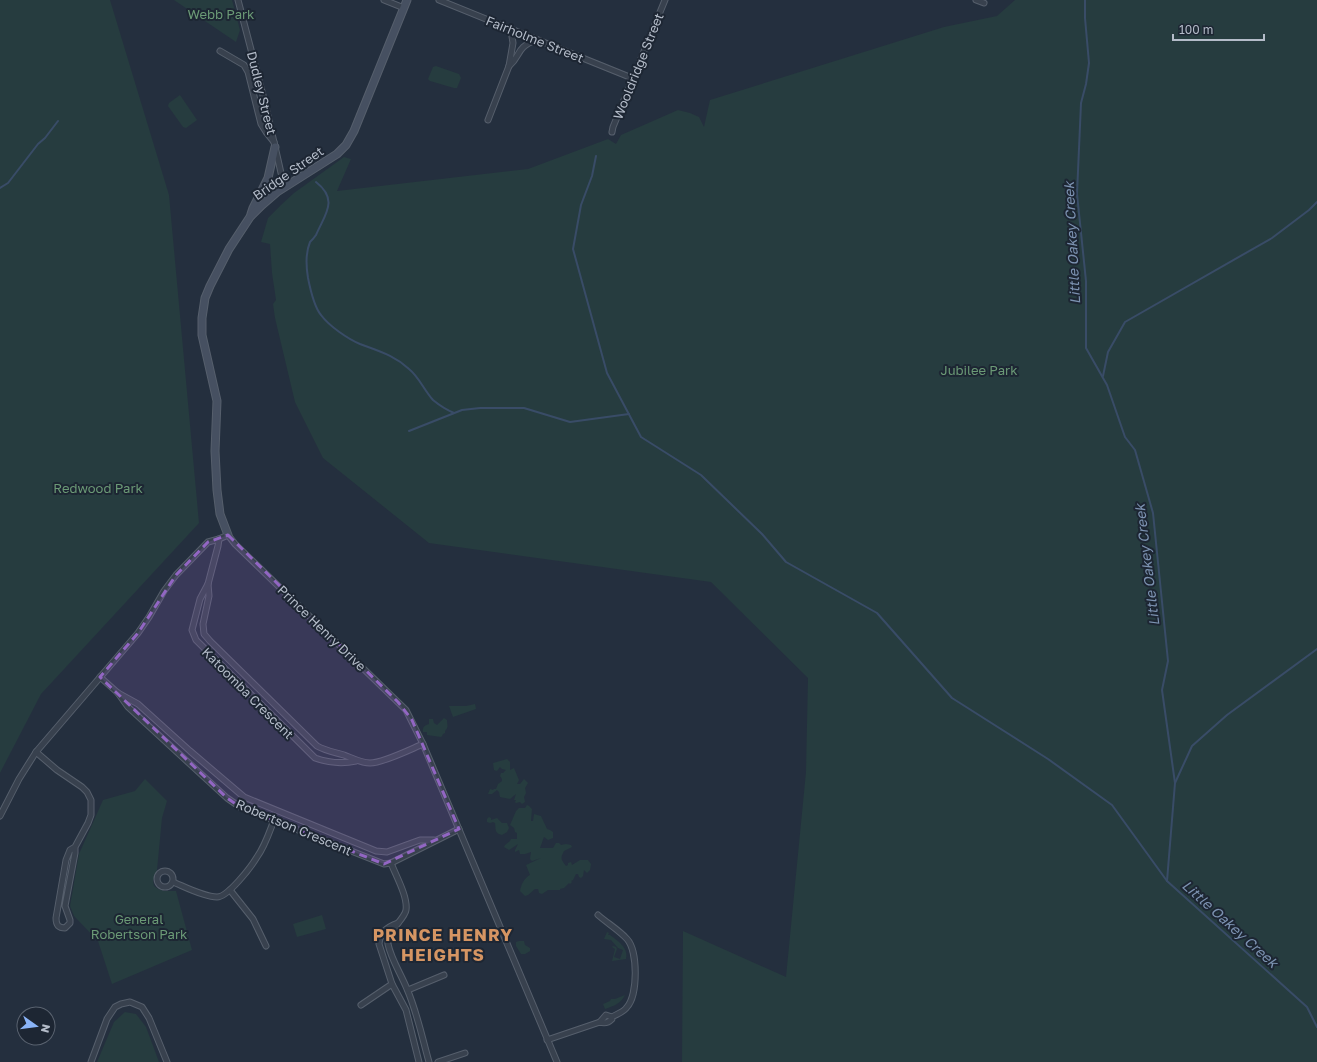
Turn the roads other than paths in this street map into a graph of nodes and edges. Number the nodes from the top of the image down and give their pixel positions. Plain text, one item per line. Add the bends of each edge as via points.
1 (238, 0) edge
2 (384, 0) edge
3 (407, 0) edge
4 (439, 0) edge
5 (665, 0) edge
6 (976, 0) edge
7 (984, 3) dead end
8 (404, 8) junction
9 (511, 30) junction
10 (536, 40) junction
11 (220, 51) dead end
12 (509, 66) junction
13 (632, 78) junction
14 (488, 120) dead end
15 (612, 132) dead end
16 (275, 145) junction
17 (287, 185) junction
18 (250, 216) junction
19 (228, 535) junction
20 (219, 539) junction
21 (208, 584) junction
22 (100, 677) junction
23 (118, 693) junction
24 (423, 744) junction
25 (36, 752) junction
26 (356, 761) junction
27 (0, 816) edge
28 (274, 820) junction
29 (459, 829) junction
30 (434, 840) junction
31 (75, 847) junction
32 (391, 863) junction
33 (173, 882) dead end
34 (230, 890) junction
35 (598, 915) dead end
36 (398, 923) junction
37 (266, 946) dead end
38 (444, 975) dead end
39 (392, 984) junction
40 (408, 990) junction
41 (361, 1005) dead end
42 (547, 1040) junction
43 (465, 1053) dead end
44 (91, 1062) edge
45 (168, 1062) edge
46 (419, 1062) edge
47 (428, 1062) edge
48 (438, 1062) edge
49 (557, 1062) edge

1 - 16 street, Dudley Street
2 - 8 street
3 - 8 street, Bridge Street
4 - 9 street, Fairholme Street
5 - 13 street, Wooldridge Street
6 - 7 street
8 - 17 street, Bridge Street via 349,139 336,154
9 - 10 street, Fairholme Street
9 - 12 street via 513,43
10 - 12 street via 523,46
10 - 13 street, Fairholme Street
11 - 16 street via 244,65 261,124
12 - 14 street
13 - 15 street, Wooldridge Street
16 - 17 street, Dudley Street via 281,173
16 - 18 street via 268,178
17 - 18 street, Bridge Street
18 - 19 street, Bridge Street via 210,286 202,318 202,336 217,401 215,451 220,514
19 - 20 street
19 - 24 street, Prince Henry Drive via 406,710
20 - 21 street, Katoomba Crescent
20 - 22 street via 208,542 176,575 138,634
21 - 26 street, Katoomba Crescent via 204,634 317,746
21 - 26 street, Katoomba Crescent via 203,590 192,630 196,640 315,758 344,763
22 - 23 street, Robertson Crescent
22 - 25 street
23 - 28 street, Robertson Crescent via 128,707 227,798 240,807
23 - 30 street, Robertson Crescent via 138,704 248,799 376,851 387,852 420,840
24 - 26 street, Katoomba Crescent via 376,762
24 - 29 street, Prince Henry Drive
25 - 27 street
25 - 31 street via 82,787 91,800 91,815
28 - 32 street, Robertson Crescent via 384,864
28 - 34 street via 257,857
29 - 30 street, Robertson Crescent
29 - 42 street, Prince Henry Drive
30 - 32 street, Robertson Crescent
31 - 31 street via 66,901 70,923 66,928 62,928 58,927 56,918 66,860 70,850
32 - 36 street via 406,900 406,911
33 - 34 street via 210,896 222,896
34 - 37 street via 253,919
35 - 42 street via 627,939 633,951 635,971 632,999 626,1009 612,1017 606,1016 600,1022
36 - 39 street via 387,928 379,938
36 - 40 street via 388,941
38 - 40 street
39 - 41 street
39 - 46 street via 406,1010
40 - 47 street
42 - 49 street, Prince Henry Drive
43 - 48 street
44 - 45 street via 107,1018 115,1007 130,1002 142,1007 149,1018

